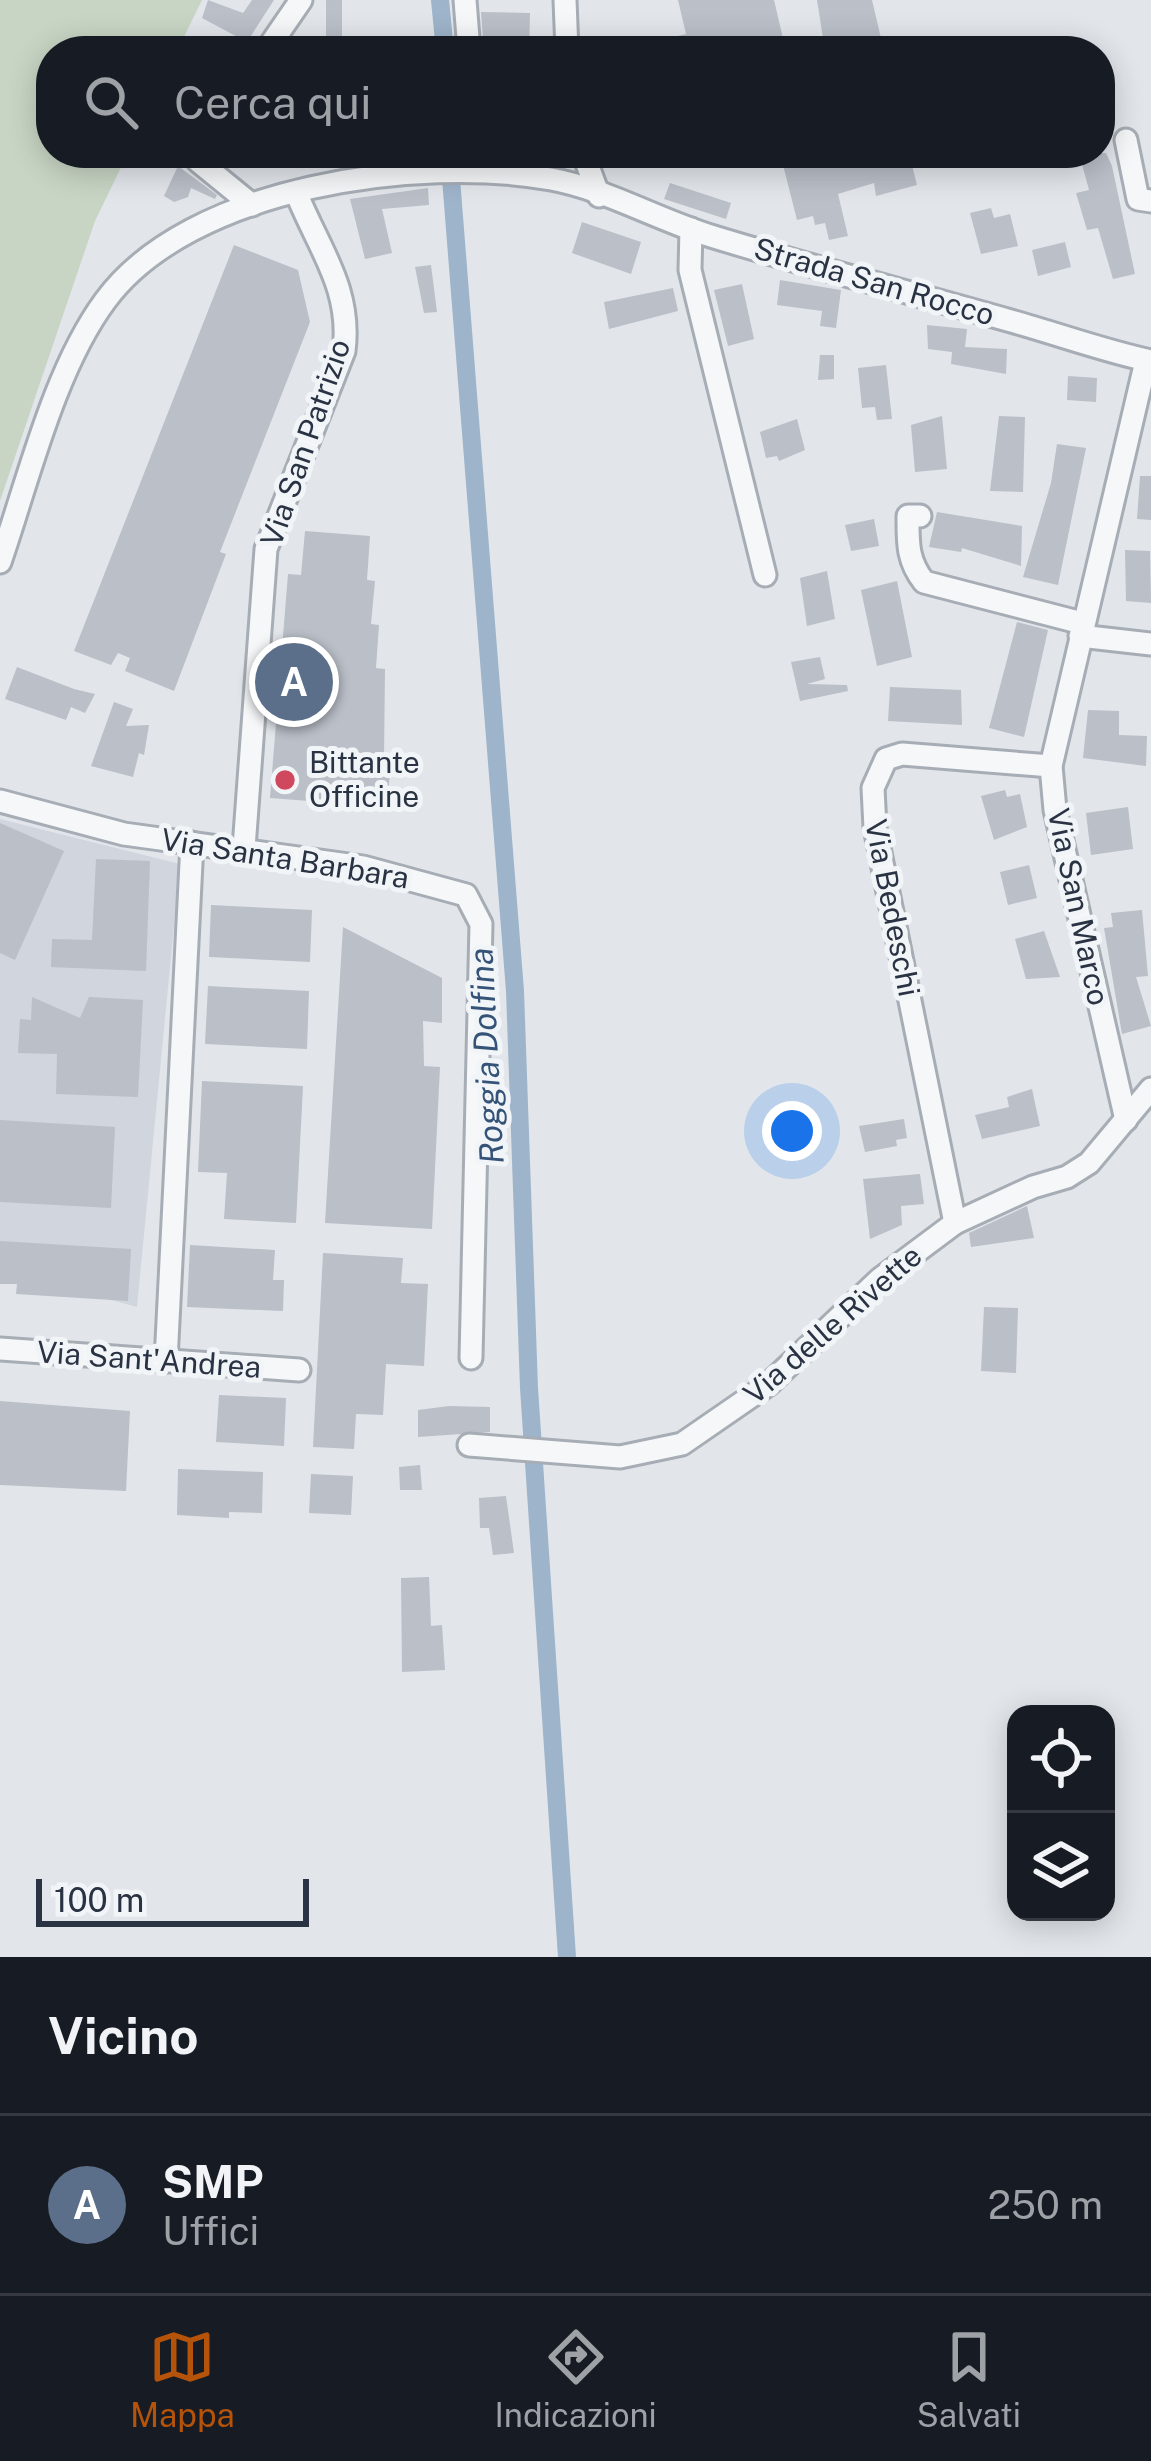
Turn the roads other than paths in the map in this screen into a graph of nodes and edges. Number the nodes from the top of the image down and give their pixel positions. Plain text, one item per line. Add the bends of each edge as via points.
1 (301, 0) edge
2 (465, 0) edge
3 (565, 0) edge
4 (276, 36) edge
5 (468, 36) edge
6 (566, 36) edge
7 (1126, 140) dead end
8 (204, 168) edge
9 (454, 168) edge
10 (475, 168) edge
11 (570, 168) edge
12 (588, 168) edge
13 (567, 184) junction
14 (296, 192) junction
15 (598, 196) junction
16 (1151, 201) edge
17 (252, 206) junction
18 (691, 229) junction
19 (1149, 361) edge
20 (920, 516) dead end
21 (0, 562) edge
22 (765, 575) dead end
23 (1081, 630) junction
24 (1151, 644) edge
25 (1051, 766) junction
26 (0, 801) edge
27 (192, 843) junction
28 (244, 848) junction
29 (1151, 1089) edge
30 (1126, 1120) junction
31 (955, 1223) junction
32 (0, 1349) edge
33 (471, 1358) dead end
34 (166, 1361) junction
35 (298, 1370) dead end
36 (469, 1445) dead end

1 - 4 street
2 - 5 street
3 - 6 street
7 - 16 street via 1138,200
8 - 17 street
9 - 14 street, Strada San Rocco
10 - 13 street, Strada San Rocco
11 - 13 street
12 - 15 street
13 - 15 street, Strada San Rocco
14 - 17 street, Strada San Rocco
14 - 28 street, Via San Patrizio via 341,286 348,320 344,351 266,549
15 - 18 street, Strada San Rocco
17 - 21 street, Strada San Rocco via 137,266 104,302 73,361
18 - 19 street, Strada San Rocco
18 - 22 street via 690,270
19 - 23 street, Via San Marco
20 - 23 street via 908,516 908,545 924,582
23 - 24 street
23 - 25 street, Via San Marco
25 - 30 street, Via San Marco
25 - 31 street, Via Bedeschi via 902,754 886,759 873,788
26 - 27 street, Via Santa Barbara
27 - 28 street, Via Santa Barbara
27 - 34 street
28 - 33 street, Via Santa Barbara via 363,867 466,895 481,924
29 - 30 street, Via delle Rivette
30 - 31 street, Via delle Rivette via 1067,1178
31 - 36 street, Via delle Rivette via 701,1433 653,1453
32 - 34 street, Via Sant'Andrea
34 - 35 street, Via Sant'Andrea

